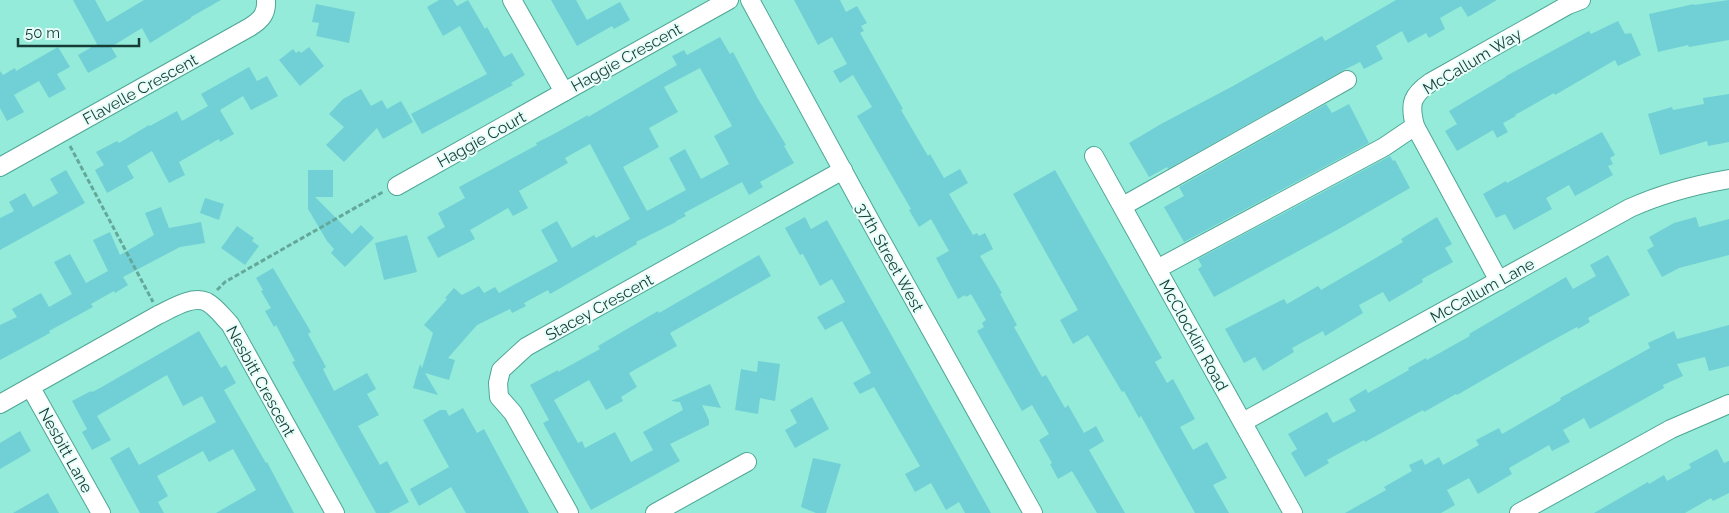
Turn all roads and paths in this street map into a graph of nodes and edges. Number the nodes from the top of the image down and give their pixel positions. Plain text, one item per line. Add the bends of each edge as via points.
1 (266, 0) edge
2 (512, 0) edge
3 (729, 0) edge
4 (750, 0) edge
5 (1581, 0) edge
6 (1347, 80) dead end
7 (564, 92) junction
8 (1415, 126) junction
9 (69, 145) dead end
10 (1094, 156) dead end
11 (0, 167) edge
12 (843, 170) junction
13 (1729, 179) edge
14 (397, 186) dead end
15 (368, 201) dead end
16 (1122, 206) junction
17 (1158, 269) junction
18 (1499, 281) junction
19 (225, 282) dead end
20 (152, 301) dead end
21 (31, 388) junction
22 (0, 404) edge
23 (1729, 404) edge
24 (1243, 422) junction
25 (747, 462) dead end
26 (101, 513) edge
27 (335, 513) edge
28 (569, 513) edge
29 (655, 513) edge
30 (1033, 513) edge
31 (1293, 513) edge
32 (1519, 513) edge

1 - 11 street, Flavelle Crescent via 262,20
2 - 7 street, Haggie Crescent
3 - 7 street, Haggie Crescent
4 - 12 street, 37th Street West
5 - 8 street, McCallum Way via 1420,90 1412,101
6 - 16 street
7 - 14 street, Haggie Court
8 - 17 street via 1384,147
8 - 18 street, McCallum Way
9 - 20 path
10 - 16 street, McClocklin Road
12 - 28 street, Stacey Crescent via 526,347 501,370 498,383 500,397 513,413
12 - 30 street, 37th Street West
13 - 18 street, McCallum Lane via 1693,186 1630,208
15 - 19 path
16 - 17 street, McClocklin Road
17 - 24 street, McClocklin Road
18 - 24 street, McCallum Lane
21 - 22 street, Nesbitt Crescent
21 - 26 street, Nesbitt Lane
21 - 27 street, Nesbitt Crescent via 158,315 182,304 206,302 230,324
23 - 32 street via 1671,429
24 - 31 street, McClocklin Road
25 - 29 street

